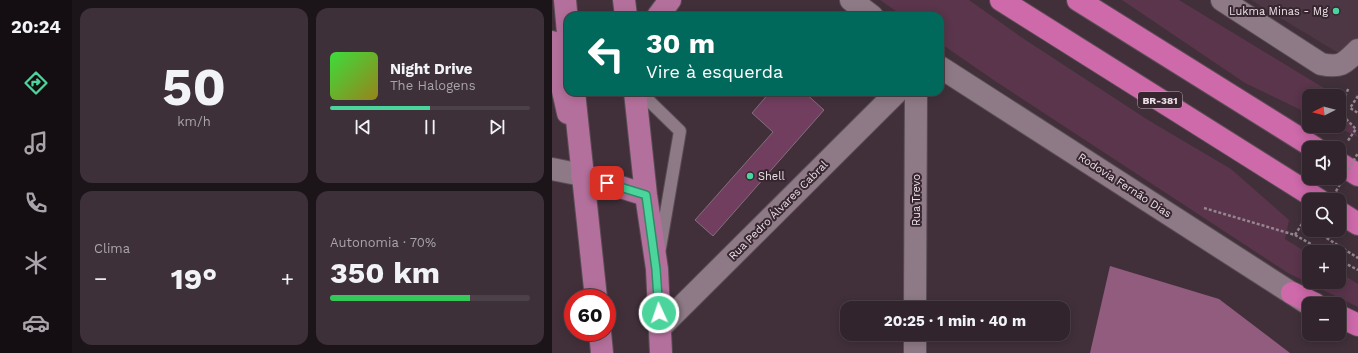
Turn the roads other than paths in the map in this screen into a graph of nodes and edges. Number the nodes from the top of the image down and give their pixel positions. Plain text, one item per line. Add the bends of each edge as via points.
1 (565, 0) edge
2 (624, 0) edge
3 (670, 0) edge
4 (851, 0) edge
5 (1001, 0) edge
6 (1078, 0) edge
7 (1222, 0) edge
8 (566, 12) edge
9 (626, 12) edge
10 (661, 12) edge
11 (867, 12) edge
12 (552, 42) edge
13 (1358, 50) edge
14 (944, 70) edge
15 (564, 95) edge
16 (564, 96) edge
17 (574, 96) edge
18 (635, 96) edge
19 (644, 96) edge
20 (893, 96) edge
21 (916, 96) edge
22 (1304, 141) edge
23 (1346, 162) edge
24 (552, 169) edge
25 (582, 175) junction
26 (1358, 175) edge
27 (1308, 193) edge
28 (646, 195) junction
29 (1346, 216) edge
30 (1358, 224) edge
31 (656, 269) junction
32 (595, 289) edge
33 (1300, 298) edge
34 (915, 301) edge
35 (1346, 319) edge
36 (1358, 325) edge
37 (660, 328) junction
38 (1346, 328) edge
39 (1358, 336) edge
40 (601, 341) edge
41 (915, 341) edge
42 (602, 353) edge
43 (661, 353) edge
44 (915, 353) edge

1 - 8 main road
2 - 9 main road
3 - 10 main road
4 - 11 street
5 - 27 highway, BR-381
6 - 22 highway
7 - 13 street via 1321,64 1344,64
12 - 15 main road
14 - 33 street, Rodovia Fernão Dias
16 - 25 main road
17 - 25 main road
18 - 28 main road
19 - 31 lane via 680,130
20 - 37 street, Rua Pedro Álvares Cabral
21 - 34 street, Rua Trevo
23 - 26 highway
24 - 25 street
25 - 28 main road
25 - 32 main road
28 - 31 main road
29 - 30 highway
31 - 37 main road
35 - 36 highway
37 - 43 main road
38 - 39 street
40 - 42 main road
41 - 44 street

